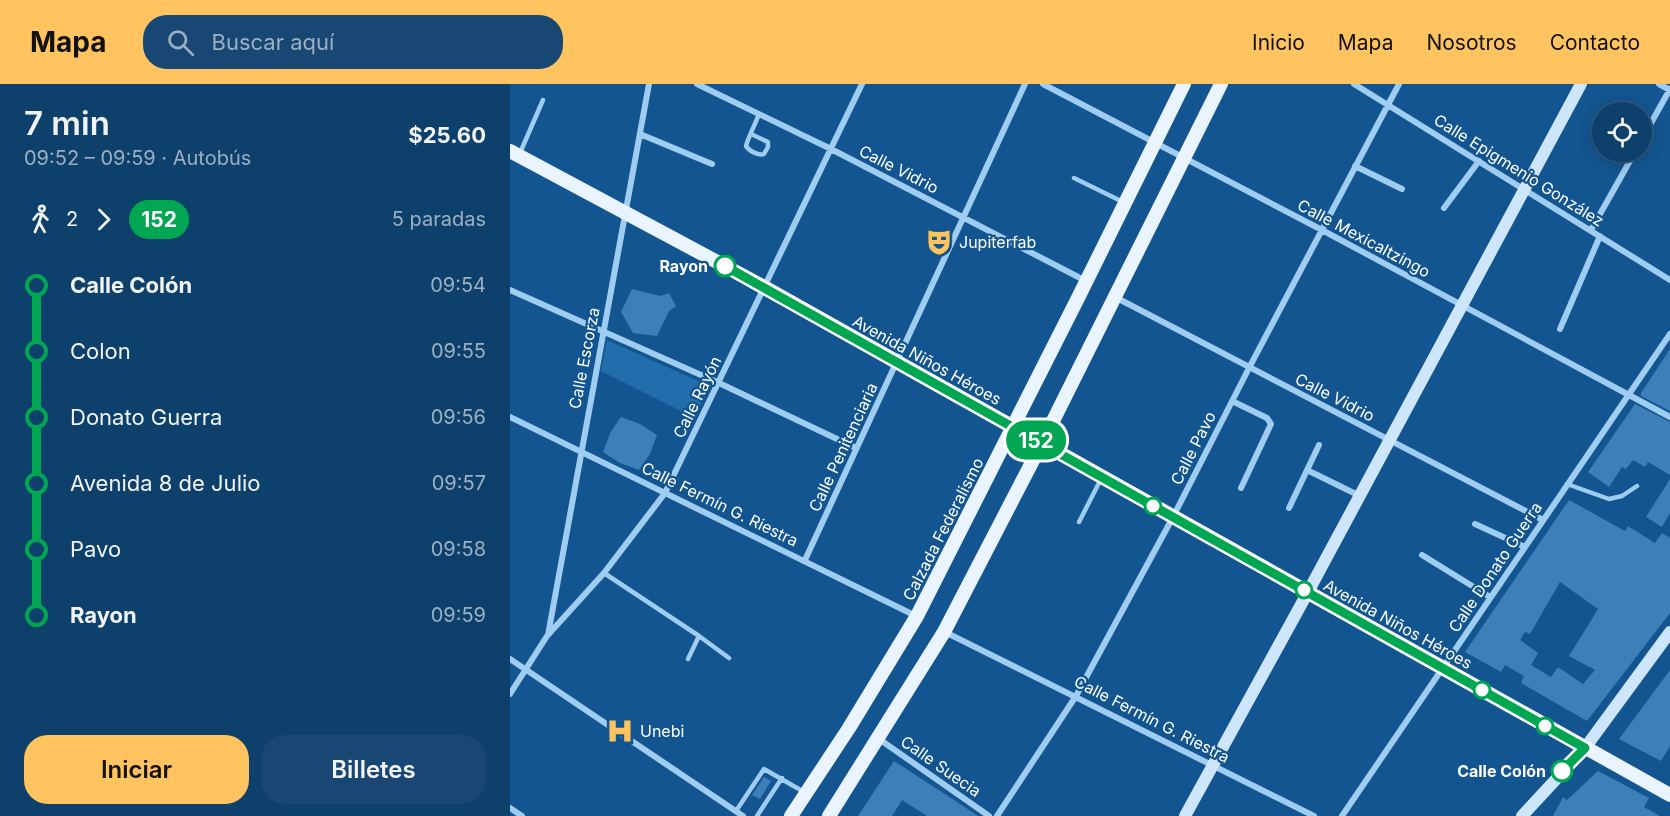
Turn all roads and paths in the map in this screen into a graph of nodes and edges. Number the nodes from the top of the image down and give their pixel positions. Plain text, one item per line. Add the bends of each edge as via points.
1 (649, 84) edge
2 (698, 84) edge
3 (862, 84) edge
4 (1025, 84) edge
5 (1043, 84) edge
6 (1184, 84) edge
7 (1221, 84) edge
8 (1354, 84) edge
9 (1399, 84) edge
10 (1581, 84) edge
11 (1659, 84) edge
12 (1670, 90) edge
13 (543, 100) dead end
14 (1387, 104) junction
15 (759, 114) junction
16 (1652, 122) edge
17 (640, 134) junction
18 (751, 134) junction
19 (1155, 143) junction
20 (831, 149) junction
21 (515, 153) edge
22 (1184, 158) junction
23 (1479, 161) junction
24 (1629, 162) edge
25 (712, 164) dead end
26 (1355, 166) junction
27 (1074, 178) dead end
28 (1402, 189) dead end
29 (1525, 189) junction
30 (1125, 203) junction
31 (1444, 208) dead end
32 (626, 212) junction
33 (964, 218) junction
34 (1322, 230) junction
35 (1591, 230) junction
36 (1600, 236) junction
37 (1670, 280) edge
38 (1086, 282) junction
39 (764, 287) junction
40 (510, 290) edge
41 (1115, 297) junction
42 (1463, 306) junction
43 (1560, 329) dead end
44 (603, 331) junction
45 (1670, 334) edge
46 (898, 362) junction
47 (1249, 368) junction
48 (719, 383) junction
49 (1628, 395) junction
50 (1232, 401) junction
51 (510, 417) edge
52 (1670, 417) edge
53 (1013, 427) junction
54 (1390, 441) junction
55 (1042, 443) junction
56 (1319, 445) dead end
57 (856, 448) junction
58 (580, 451) junction
59 (1307, 470) junction
60 (1102, 477) junction
61 (1567, 484) junction
62 (1637, 486) dead end
63 (1241, 488) dead end
64 (665, 493) junction
65 (1360, 496) junction
66 (1289, 508) dead end
67 (1173, 517) junction
68 (1543, 520) junction
69 (1079, 522) dead end
70 (1475, 524) dead end
71 (1525, 547) junction
72 (1422, 555) dead end
73 (805, 560) junction
74 (604, 573) junction
75 (1308, 592) junction
76 (1490, 597) junction
77 (917, 616) junction
78 (944, 632) junction
79 (1670, 632) edge
80 (548, 636) junction
81 (699, 636) junction
82 (729, 658) dead end
83 (510, 659) edge
84 (688, 659) dead end
85 (1443, 668) junction
86 (526, 670) junction
87 (510, 694) edge
88 (1076, 696) junction
89 (879, 739) junction
90 (1585, 748) junction
91 (1214, 765) junction
92 (782, 778) junction
93 (806, 793) junction
94 (1670, 795) edge
95 (510, 808) edge
96 (735, 811) junction
97 (522, 816) edge
98 (743, 816) edge
99 (757, 816) edge
100 (790, 816) edge
101 (829, 816) edge
102 (988, 816) edge
103 (997, 816) edge
104 (1185, 816) edge
105 (1314, 816) edge
106 (1342, 816) edge
107 (1522, 816) edge

1 - 17 street, Calle Escorza
2 - 15 street, Calle Vidrio
3 - 20 street, Calle Rayón
4 - 33 street, Calle Penitenciaria
5 - 19 street, Calle Mexicaltzingo
6 - 19 main road, Calzada Federalismo
7 - 22 main road
8 - 14 street, Calle Epigmenio González
9 - 14 street, Calle Pavo
10 - 29 street
11 - 12 street
12 - 16 street
13 - 21 lane
14 - 23 street, Calle Epigmenio González
14 - 26 street, Calle Pavo
15 - 18 lane
15 - 20 street, Calle Vidrio
17 - 25 street
17 - 32 street, Calle Escorza
18 - 18 lane via 747,148 764,154 768,142
19 - 22 street, Calle Mexicaltzingo
19 - 30 main road, Calzada Federalismo
20 - 33 street, Calle Vidrio
20 - 39 street, Calle Rayón
21 - 32 main road, Avenida Niños Héroes
22 - 34 street, Calle Mexicaltzingo
22 - 41 main road
23 - 29 street, Calle Epigmenio González
23 - 31 street
24 - 35 street
26 - 28 street
26 - 34 street, Calle Pavo
27 - 30 lane
29 - 35 street, Calle Epigmenio González
29 - 42 street
30 - 38 main road, Calzada Federalismo
32 - 39 main road, Avenida Niños Héroes
32 - 44 street, Calle Escorza
33 - 38 street, Calle Vidrio
33 - 46 street, Calle Penitenciaria
34 - 42 street, Calle Mexicaltzingo
34 - 47 street, Calle Pavo
35 - 36 street, Calle Epigmenio González
36 - 37 street, Calle Epigmenio González
36 - 43 street
38 - 53 main road, Calzada Federalismo
39 - 46 main road, Avenida Niños Héroes
39 - 48 street, Calle Rayón
40 - 44 street
41 - 47 street, Calle Vidrio
41 - 55 main road
42 - 49 street, Calle Mexicaltzingo
42 - 54 street
44 - 48 street
44 - 58 street, Calle Escorza
45 - 49 street, Calle Donato Guerra
46 - 53 main road, Avenida Niños Héroes
46 - 57 street, Calle Penitenciaria
47 - 50 street, Calle Pavo
47 - 54 street, Calle Vidrio
48 - 57 street
48 - 64 street, Calle Rayón
49 - 52 street, Calle Mexicaltzingo
49 - 61 street, Calle Donato Guerra
50 - 63 street via 1267,418 1271,424
50 - 67 street, Calle Pavo
51 - 58 street, Calle Fermín G. Riestra
53 - 55 main road, Avenida Niños Héroes
53 - 77 main road, Calzada Federalismo
54 - 65 street
54 - 68 street, Calle Vidrio
55 - 60 main road, Avenida Niños Héroes
55 - 78 main road
56 - 59 street
57 - 73 street, Calle Penitenciaria
58 - 64 street, Calle Fermín G. Riestra
58 - 80 street, Calle Escorza
59 - 65 street
59 - 66 street
60 - 67 main road, Avenida Niños Héroes
60 - 69 lane
61 - 62 lane via 1609,499
61 - 68 street, Calle Donato Guerra
64 - 73 street, Calle Fermín G. Riestra
64 - 74 street, Calle Rayón
65 - 75 street
67 - 75 main road, Avenida Niños Héroes
67 - 88 street, Calle Pavo
68 - 71 street, Calle Donato Guerra
70 - 71 street
71 - 76 street, Calle Donato Guerra
72 - 76 street
73 - 77 street, Calle Fermín G. Riestra
74 - 80 street, Calle Rayón
74 - 81 lane
75 - 85 main road, Avenida Niños Héroes
75 - 91 street
76 - 85 street, Calle Donato Guerra
77 - 93 main road, Calzada Federalismo
78 - 88 street, Calle Fermín G. Riestra
78 - 89 main road
79 - 90 street
80 - 86 street, Calle Rayón
81 - 82 lane
81 - 84 lane
83 - 86 street
85 - 90 main road, Avenida Niños Héroes
85 - 106 street, Calle Donato Guerra
86 - 87 street, Calle Rayón
86 - 96 street
88 - 91 street, Calle Fermín G. Riestra
88 - 103 street, Calle Pavo
89 - 101 main road
89 - 102 street, Calle Suecia
90 - 94 main road, Avenida Niños Héroes
90 - 107 street
91 - 104 street
91 - 105 street, Calle Fermín G. Riestra
92 - 93 lane
92 - 96 lane via 764,769
92 - 99 lane
93 - 100 main road, Calzada Federalismo
95 - 97 street
96 - 98 street

